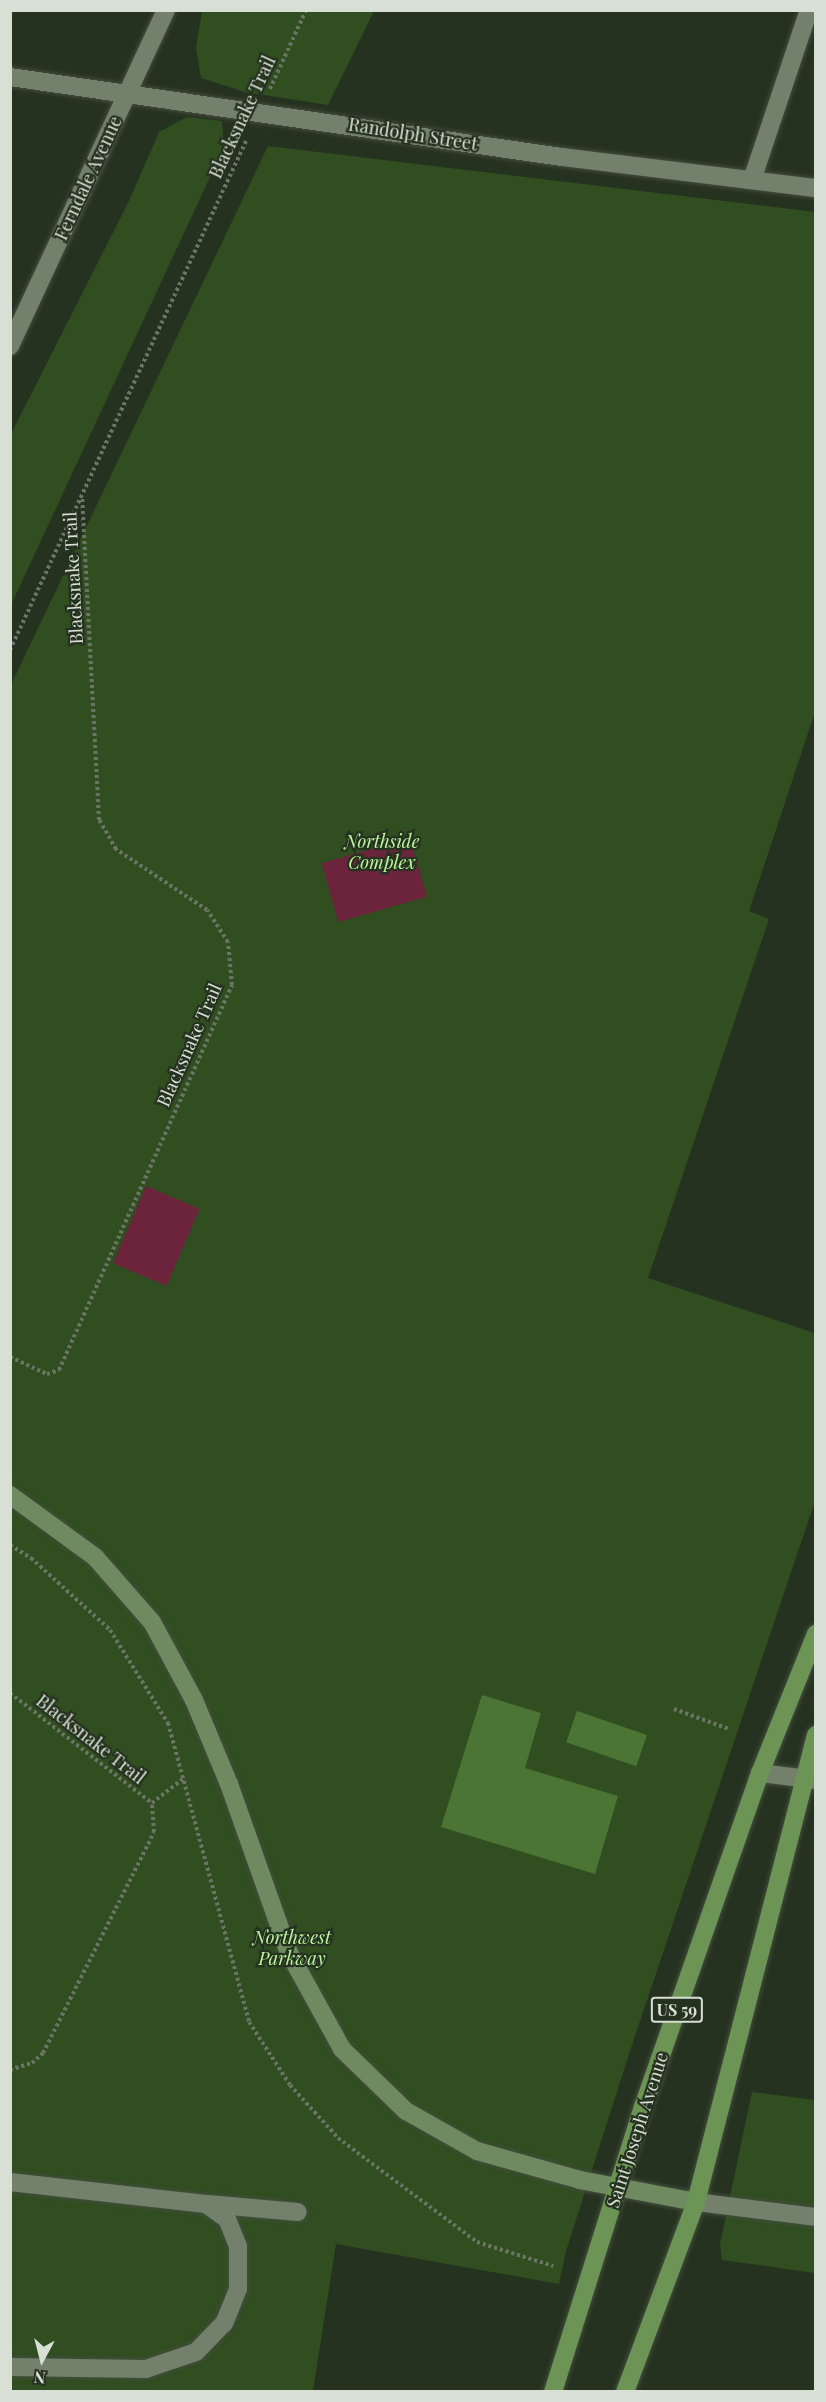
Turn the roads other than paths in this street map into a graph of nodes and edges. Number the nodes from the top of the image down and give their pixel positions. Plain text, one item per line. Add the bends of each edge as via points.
1 (166, 10) edge
2 (809, 10) edge
3 (10, 77) edge
4 (129, 91) junction
5 (752, 180) junction
6 (816, 188) edge
7 (10, 346) edge
8 (10, 1495) edge
9 (816, 1634) edge
10 (816, 1736) edge
11 (760, 1773) junction
12 (810, 1779) edge
13 (10, 2182) edge
14 (619, 2187) junction
15 (696, 2202) junction
16 (206, 2204) junction
17 (298, 2212) dead end
18 (816, 2217) edge
19 (10, 2367) edge
20 (553, 2391) edge
21 (625, 2391) edge

1 - 4 street, Ferndale Avenue
2 - 5 street
3 - 4 street, Randolph Street
4 - 5 street, Randolph Street via 562,157
4 - 7 street, Ferndale Avenue
5 - 6 street, Randolph Street
8 - 14 street via 95,1557 152,1623 194,1700 229,1784 288,1951 342,2049 406,2111 477,2151
9 - 11 main road, Saint Joseph Avenue / US 59
10 - 12 main road
11 - 12 street
11 - 14 main road, Saint Joseph Avenue / US 59 via 643,2107
12 - 15 main road
13 - 16 street
14 - 15 street
14 - 20 main road, Saint Joseph Avenue / US 59
15 - 18 street
15 - 21 main road
16 - 17 street
16 - 19 street via 227,2219 238,2246 238,2289 224,2323 196,2352 146,2369

